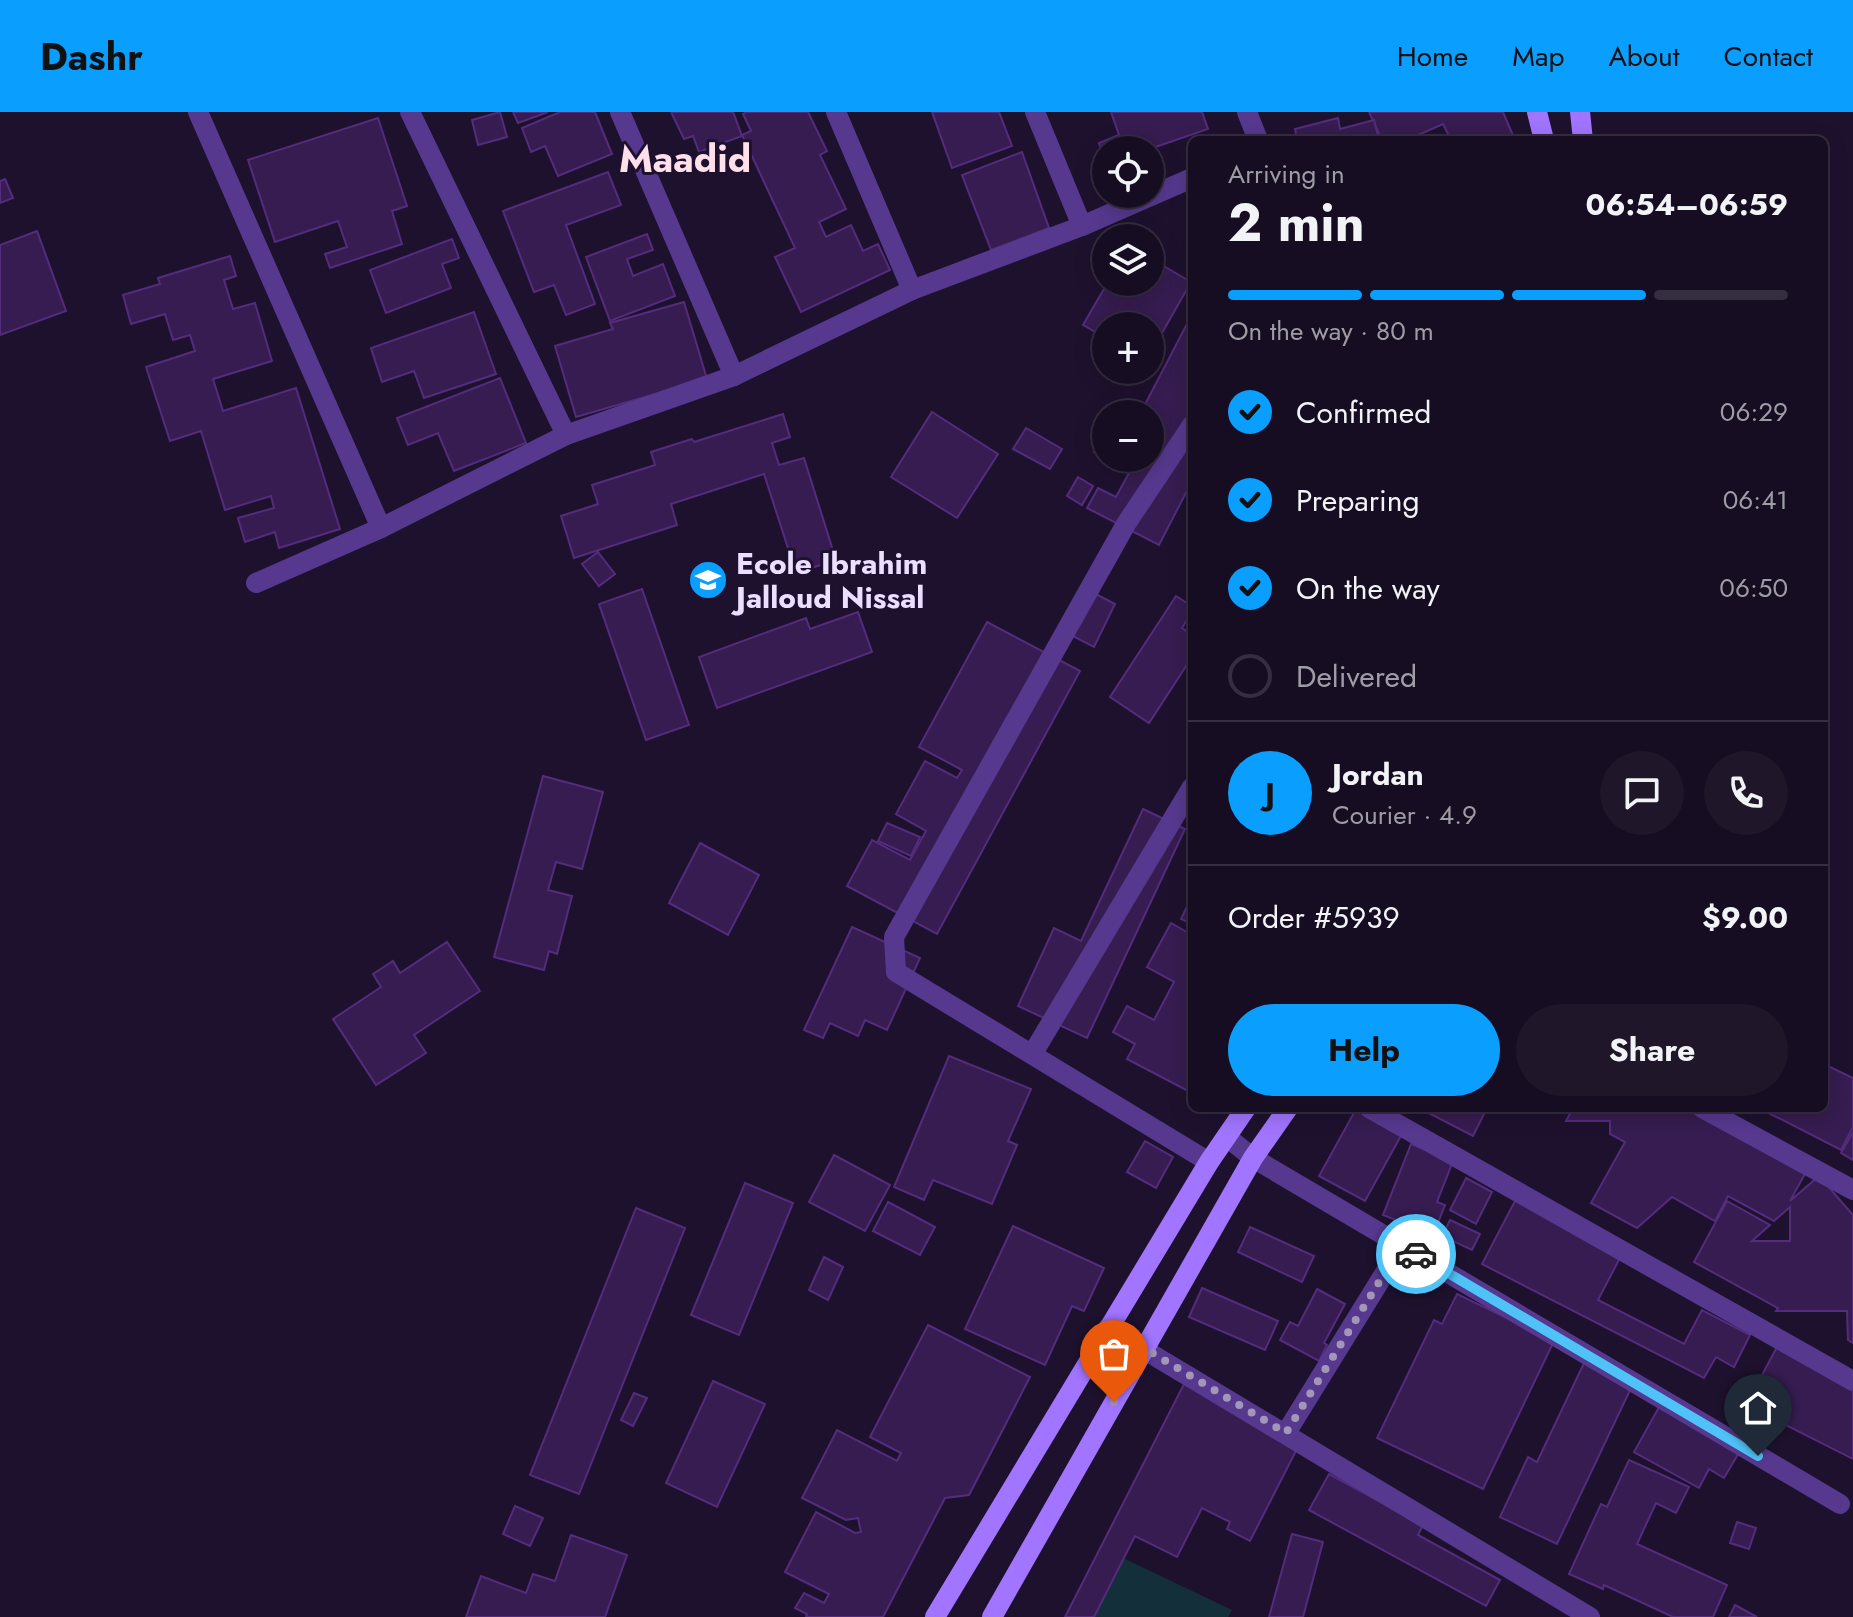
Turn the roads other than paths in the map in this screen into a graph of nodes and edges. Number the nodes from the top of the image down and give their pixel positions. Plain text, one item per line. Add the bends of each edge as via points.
1 (198, 112) edge
2 (410, 112) edge
3 (620, 112) edge
4 (836, 112) edge
5 (1035, 112) edge
6 (1247, 112) edge
7 (1537, 112) edge
8 (1580, 112) edge
9 (1256, 136) edge
10 (1543, 136) edge
11 (1583, 136) edge
12 (1188, 180) edge
13 (1082, 226) junction
14 (912, 290) junction
15 (734, 376) junction
16 (1188, 431) edge
17 (566, 435) junction
18 (381, 528) junction
19 (256, 583) dead end
20 (1188, 794) edge
21 (1033, 1053) junction
22 (1243, 1112) edge
23 (1285, 1112) edge
24 (1376, 1112) edge
25 (1709, 1112) edge
26 (1227, 1137) junction
27 (1253, 1158) junction
28 (1209, 1162) junction
29 (1853, 1190) edge
30 (1402, 1245) junction
31 (1108, 1328) junction
32 (1144, 1348) junction
33 (1853, 1381) edge
34 (1286, 1433) junction
35 (1840, 1504) dead end
36 (935, 1617) edge
37 (992, 1617) edge
38 (1590, 1617) edge

1 - 18 street
2 - 17 street
3 - 15 street
4 - 14 street
5 - 13 street
6 - 9 street
7 - 10 main road
8 - 11 main road
12 - 13 street
13 - 14 street
14 - 15 street
15 - 17 street
16 - 21 street via 1126,524 894,937 896,972
17 - 18 street
18 - 19 street
20 - 21 street
21 - 28 street
22 - 26 main road
23 - 27 main road
24 - 33 street
25 - 29 street
26 - 27 street
26 - 28 main road
27 - 30 street
27 - 32 main road
28 - 31 main road
30 - 34 street
30 - 35 street
31 - 32 street
31 - 36 main road
32 - 34 street
32 - 37 main road
34 - 38 street

